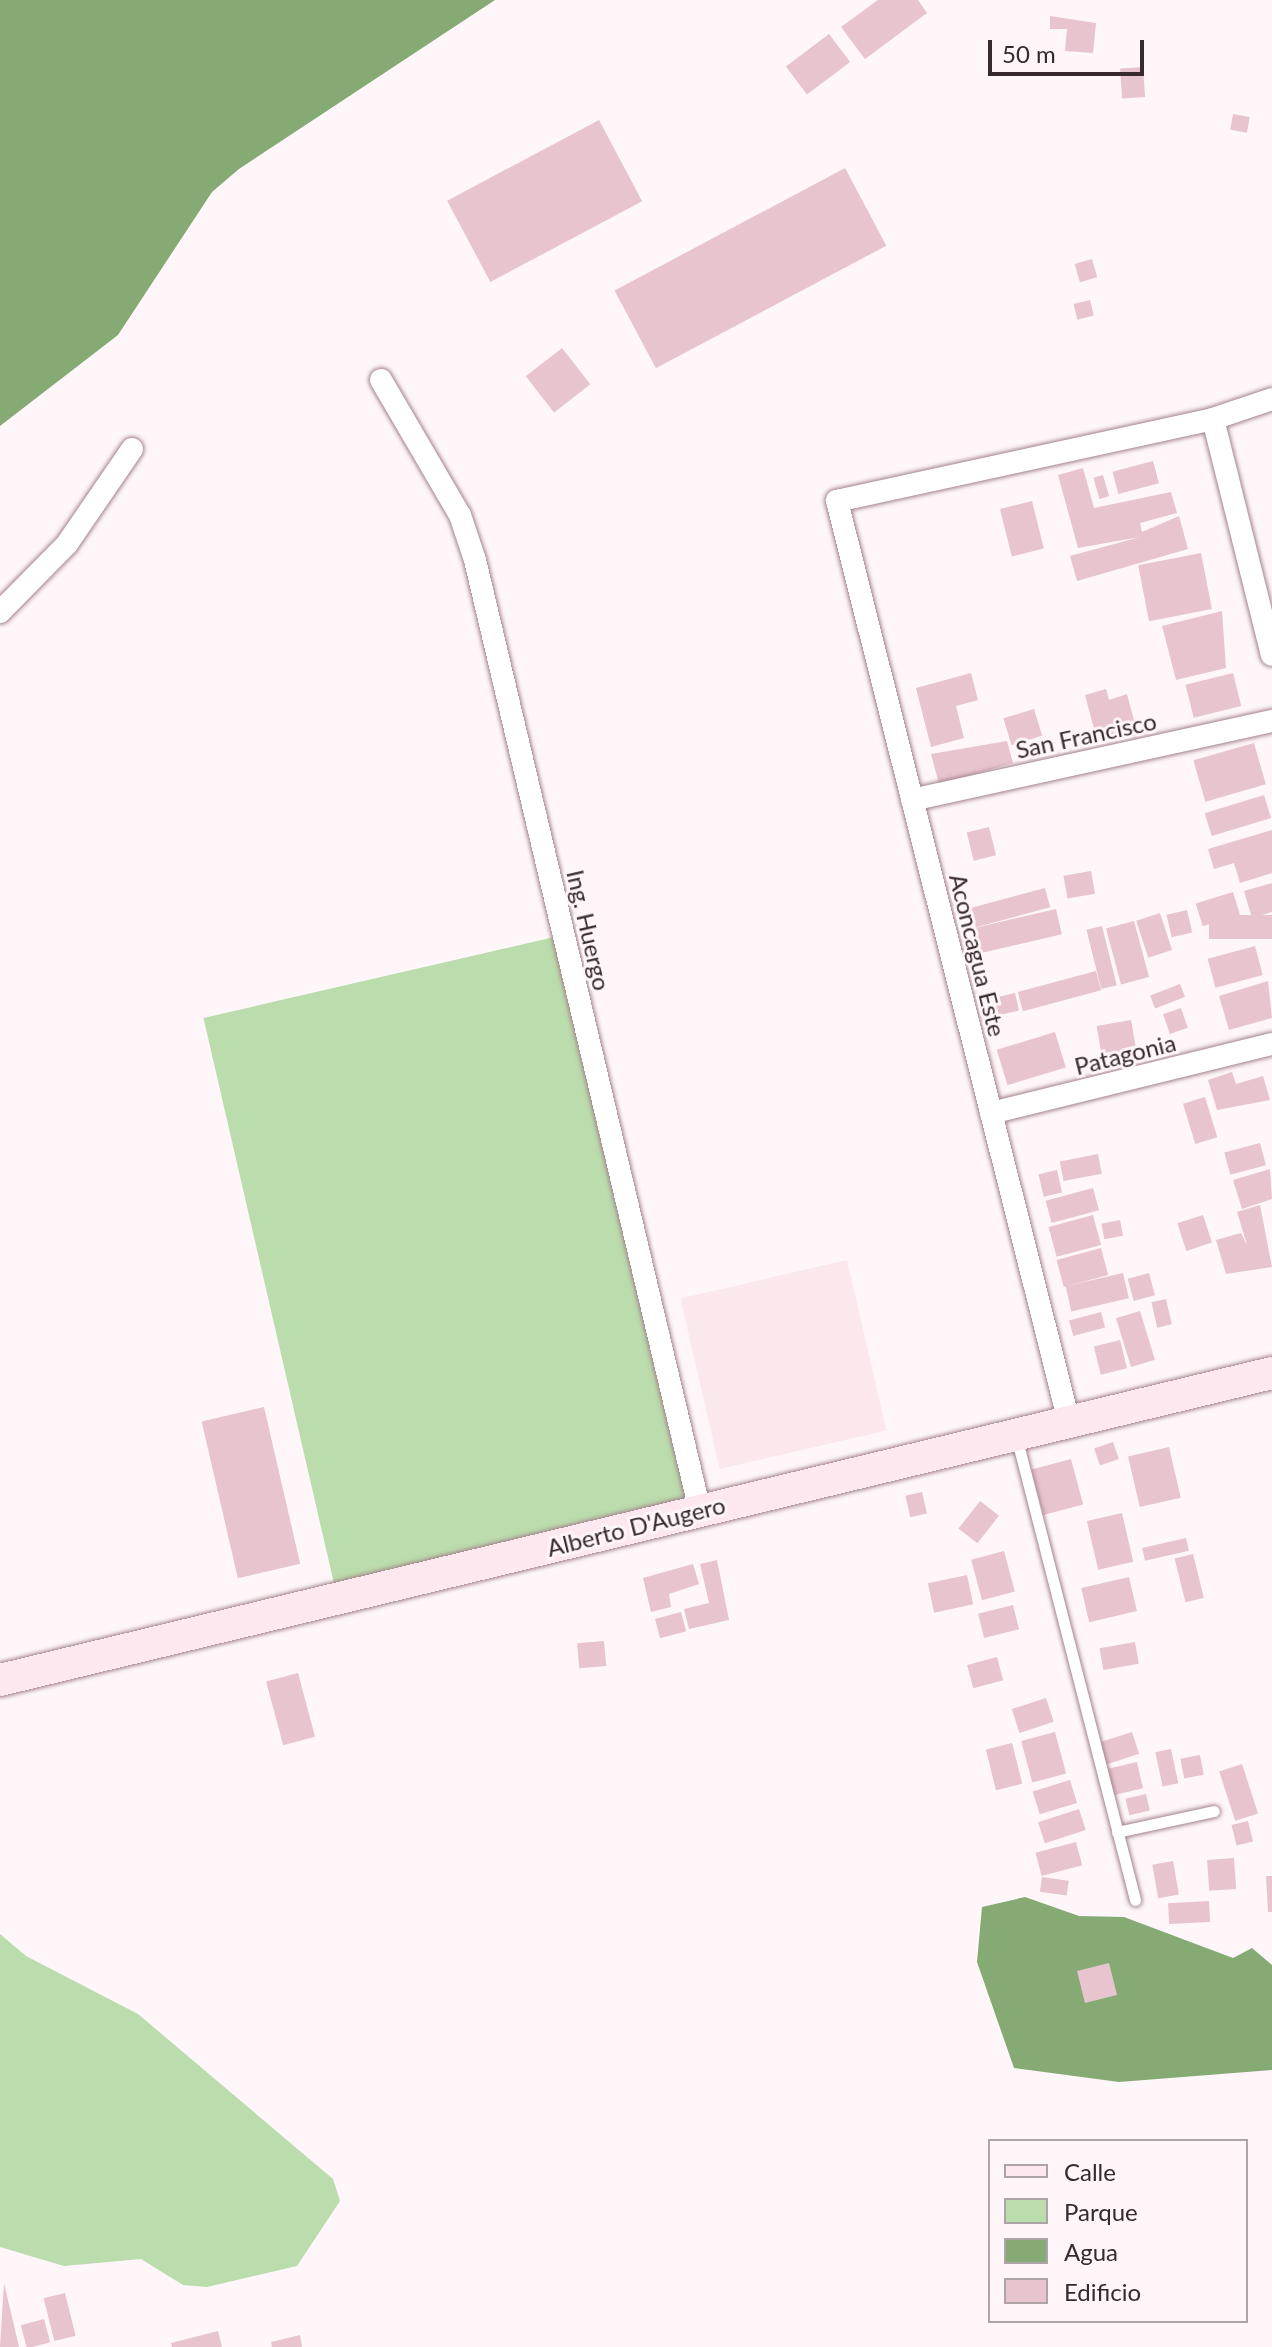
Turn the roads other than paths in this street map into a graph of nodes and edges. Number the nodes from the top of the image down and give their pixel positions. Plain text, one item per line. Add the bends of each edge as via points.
1 (381, 380) dead end
2 (1272, 399) edge
3 (1213, 419) junction
4 (132, 449) dead end
5 (0, 612) edge
6 (1272, 655) edge
7 (1272, 721) edge
8 (912, 800) junction
9 (1272, 1044) edge
10 (991, 1113) junction
11 (1272, 1373) edge
12 (1069, 1422) junction
13 (1016, 1435) junction
14 (700, 1511) junction
15 (0, 1680) edge
16 (1214, 1811) dead end
17 (1117, 1832) junction
18 (1135, 1900) dead end

1 - 14 street, Ing. Huergo via 460,515 475,560
2 - 3 street
3 - 6 street
3 - 8 street, Aconcagua Este via 837,501
4 - 5 street via 67,544
7 - 8 street, San Francisco
8 - 10 street, Aconcagua Este
9 - 10 street, Patagonia
10 - 12 street, Aconcagua Este
11 - 12 main road, Alberto D'Augero
12 - 13 main road, Alberto D'Augero
13 - 14 main road, Alberto D'Augero
13 - 17 lane
14 - 15 main road, Alberto D'Augero
16 - 17 lane
17 - 18 lane

